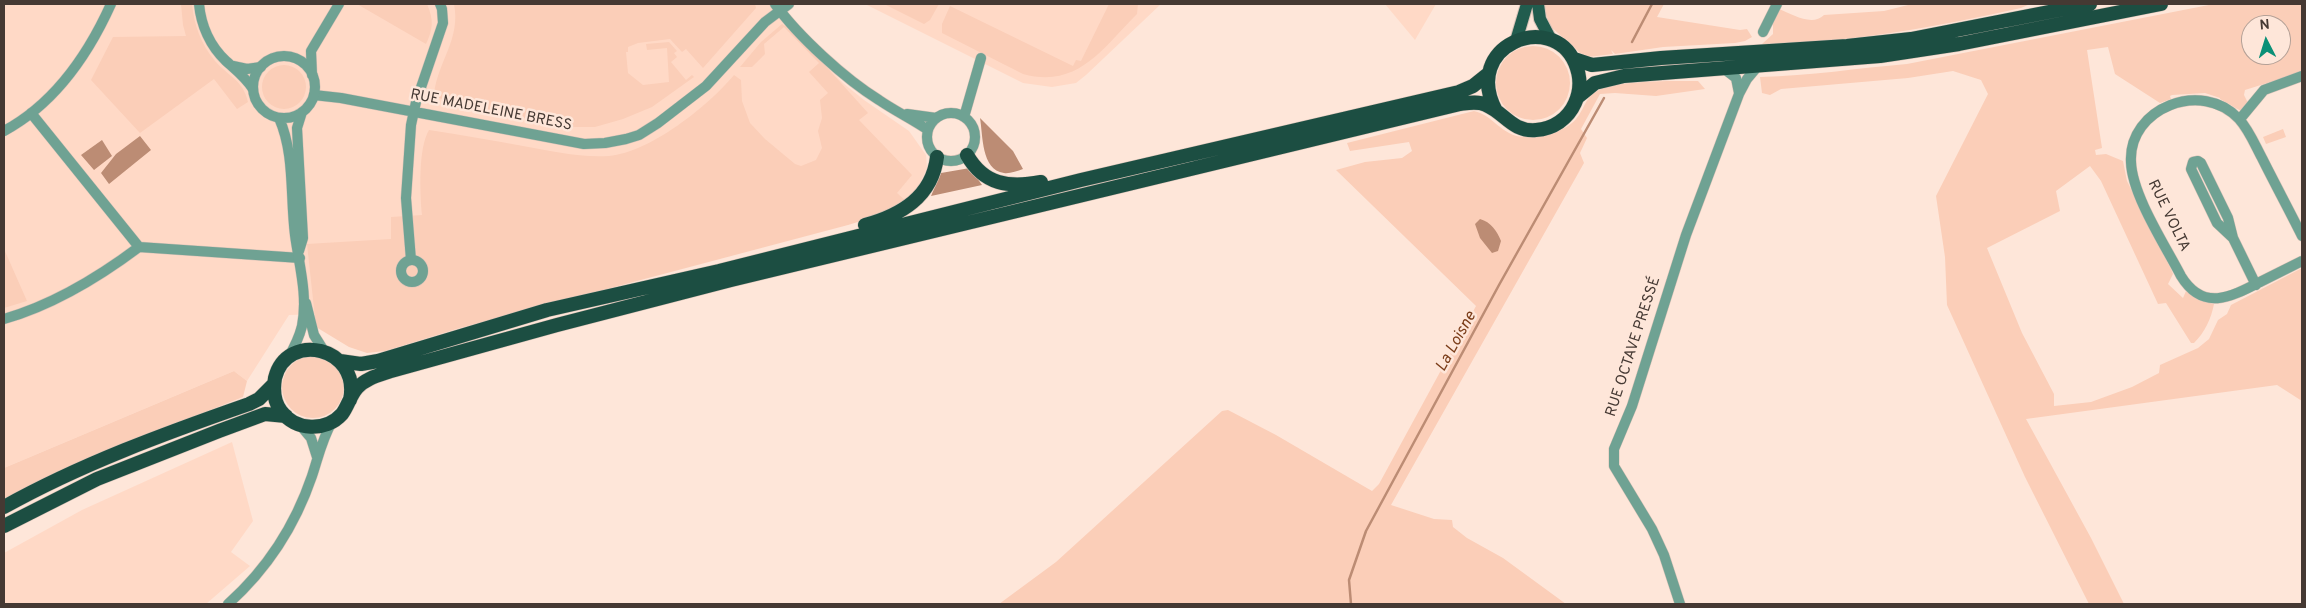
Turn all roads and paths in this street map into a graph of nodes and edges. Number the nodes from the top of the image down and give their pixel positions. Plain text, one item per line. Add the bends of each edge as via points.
1 (111, 4) edge
2 (199, 4) edge
3 (339, 4) edge
4 (440, 4) edge
5 (790, 4) edge
6 (1526, 4) edge
7 (1538, 4) edge
8 (1777, 4) edge
9 (2090, 4) edge
10 (2160, 4) edge
11 (778, 7) edge
12 (1762, 32) dead end
13 (1551, 40) junction
14 (1516, 41) junction
15 (311, 51) junction
16 (291, 58) junction
17 (981, 58) dead end
18 (1574, 59) junction
19 (233, 66) junction
20 (1758, 66) junction
21 (261, 67) junction
22 (1723, 68) junction
23 (1488, 74) junction
24 (312, 76) junction
25 (2302, 76) edge
26 (254, 90) junction
27 (1739, 94) junction
28 (314, 95) junction
29 (1579, 96) junction
30 (969, 97) junction
31 (1496, 111) junction
32 (302, 112) junction
33 (413, 112) junction
34 (32, 113) junction
35 (952, 113) junction
36 (905, 114) junction
37 (964, 117) junction
38 (279, 118) junction
39 (936, 118) junction
40 (2240, 119) junction
41 (928, 130) junction
42 (4, 131) edge
43 (967, 156) junction
44 (937, 157) junction
45 (1108, 174) junction
46 (2302, 236) edge
47 (2233, 238) junction
48 (140, 247) junction
49 (782, 254) junction
50 (299, 255) junction
51 (411, 260) dead end
52 (2302, 261) edge
53 (2256, 285) junction
54 (304, 298) junction
55 (4, 319) edge
56 (324, 351) junction
57 (288, 359) junction
58 (340, 361) junction
59 (274, 384) junction
60 (350, 400) junction
61 (286, 416) junction
62 (332, 422) junction
63 (300, 425) junction
64 (317, 457) junction
65 (4, 507) edge
66 (4, 526) edge
67 (228, 604) edge
68 (1680, 604) edge

1 - 34 street via 95,37 71,72
2 - 19 street via 207,35 220,55
3 - 15 street
4 - 33 street via 443,23
5 - 11 street, RUE MADELEINE BRESS
6 - 14 main road
7 - 13 main road via 1540,19
8 - 12 street
9 - 18 highway via 1911,39 1847,46 1600,65
10 - 20 highway via 1914,52
11 - 33 street, RUE MADELEINE BRESS via 706,86 640,135 584,144
11 - 36 street via 846,76 878,100
13 - 14 highway via 1533,37
13 - 18 highway
14 - 23 highway via 1498,54
15 - 16 street
15 - 24 street
16 - 21 street via 274,58
16 - 24 street via 306,66
17 - 30 street
18 - 29 highway via 1579,71
19 - 21 street
19 - 26 street
20 - 22 highway
20 - 27 street, RUE OCTAVE PRESSÉ via 1746,79
21 - 26 street via 254,81
22 - 27 street via 1736,78
22 - 29 highway via 1606,79
23 - 31 highway via 1489,93
23 - 45 highway via 1459,92
24 - 28 street
25 - 40 street via 2264,90
26 - 38 street via 261,108
27 - 68 street, RUE OCTAVE PRESSÉ via 1686,235 1632,406 1614,449 1614,466 1652,529
28 - 32 street
28 - 33 street, RUE MADELEINE BRESS
29 - 31 highway via 1573,109 1562,120 1542,129 1520,128
30 - 35 street
30 - 37 street
31 - 60 highway via 1485,104 1460,104 731,280 391,371 366,381
32 - 38 street
32 - 50 street via 297,128 303,238
33 - 51 street via 406,198
34 - 42 street
34 - 48 street
35 - 37 street
35 - 39 street
36 - 39 street
36 - 41 street
37 - 43 street via 970,122 975,135 975,143
38 - 50 street via 289,154
39 - 41 street
40 - 46 street, RUE VOLTA
40 - 53 street, RUE VOLTA via 2230,110 2203,100 2172,104 2151,116 2138,135 2131,153 2132,171 2137,189 2185,282 2196,292 2220,299
41 - 44 street via 928,145
43 - 44 street via 952,162
43 - 45 highway via 982,176 998,183 1025,185 1079,175
44 - 49 highway via 936,170 927,189 900,212 869,224 811,238
45 - 49 highway
47 - 47 street via 2228,218 2201,163 2193,162 2191,169 2217,223
47 - 53 street
48 - 50 street
48 - 55 street via 102,274 24,313
49 - 58 highway via 547,310 378,361 361,364
50 - 54 street
52 - 53 street, RUE VOLTA
54 - 56 street via 314,335
54 - 57 street via 302,325
56 - 57 highway via 301,351
56 - 58 highway
57 - 59 highway via 276,374
58 - 60 highway via 350,379
59 - 61 highway via 277,405
59 - 65 highway via 249,404 146,442 35,489
60 - 62 highway via 343,413
61 - 63 highway
61 - 66 highway via 265,414 209,435 98,480
62 - 63 highway via 322,426
62 - 64 street
63 - 64 street via 311,438
64 - 67 street via 293,523 268,562

